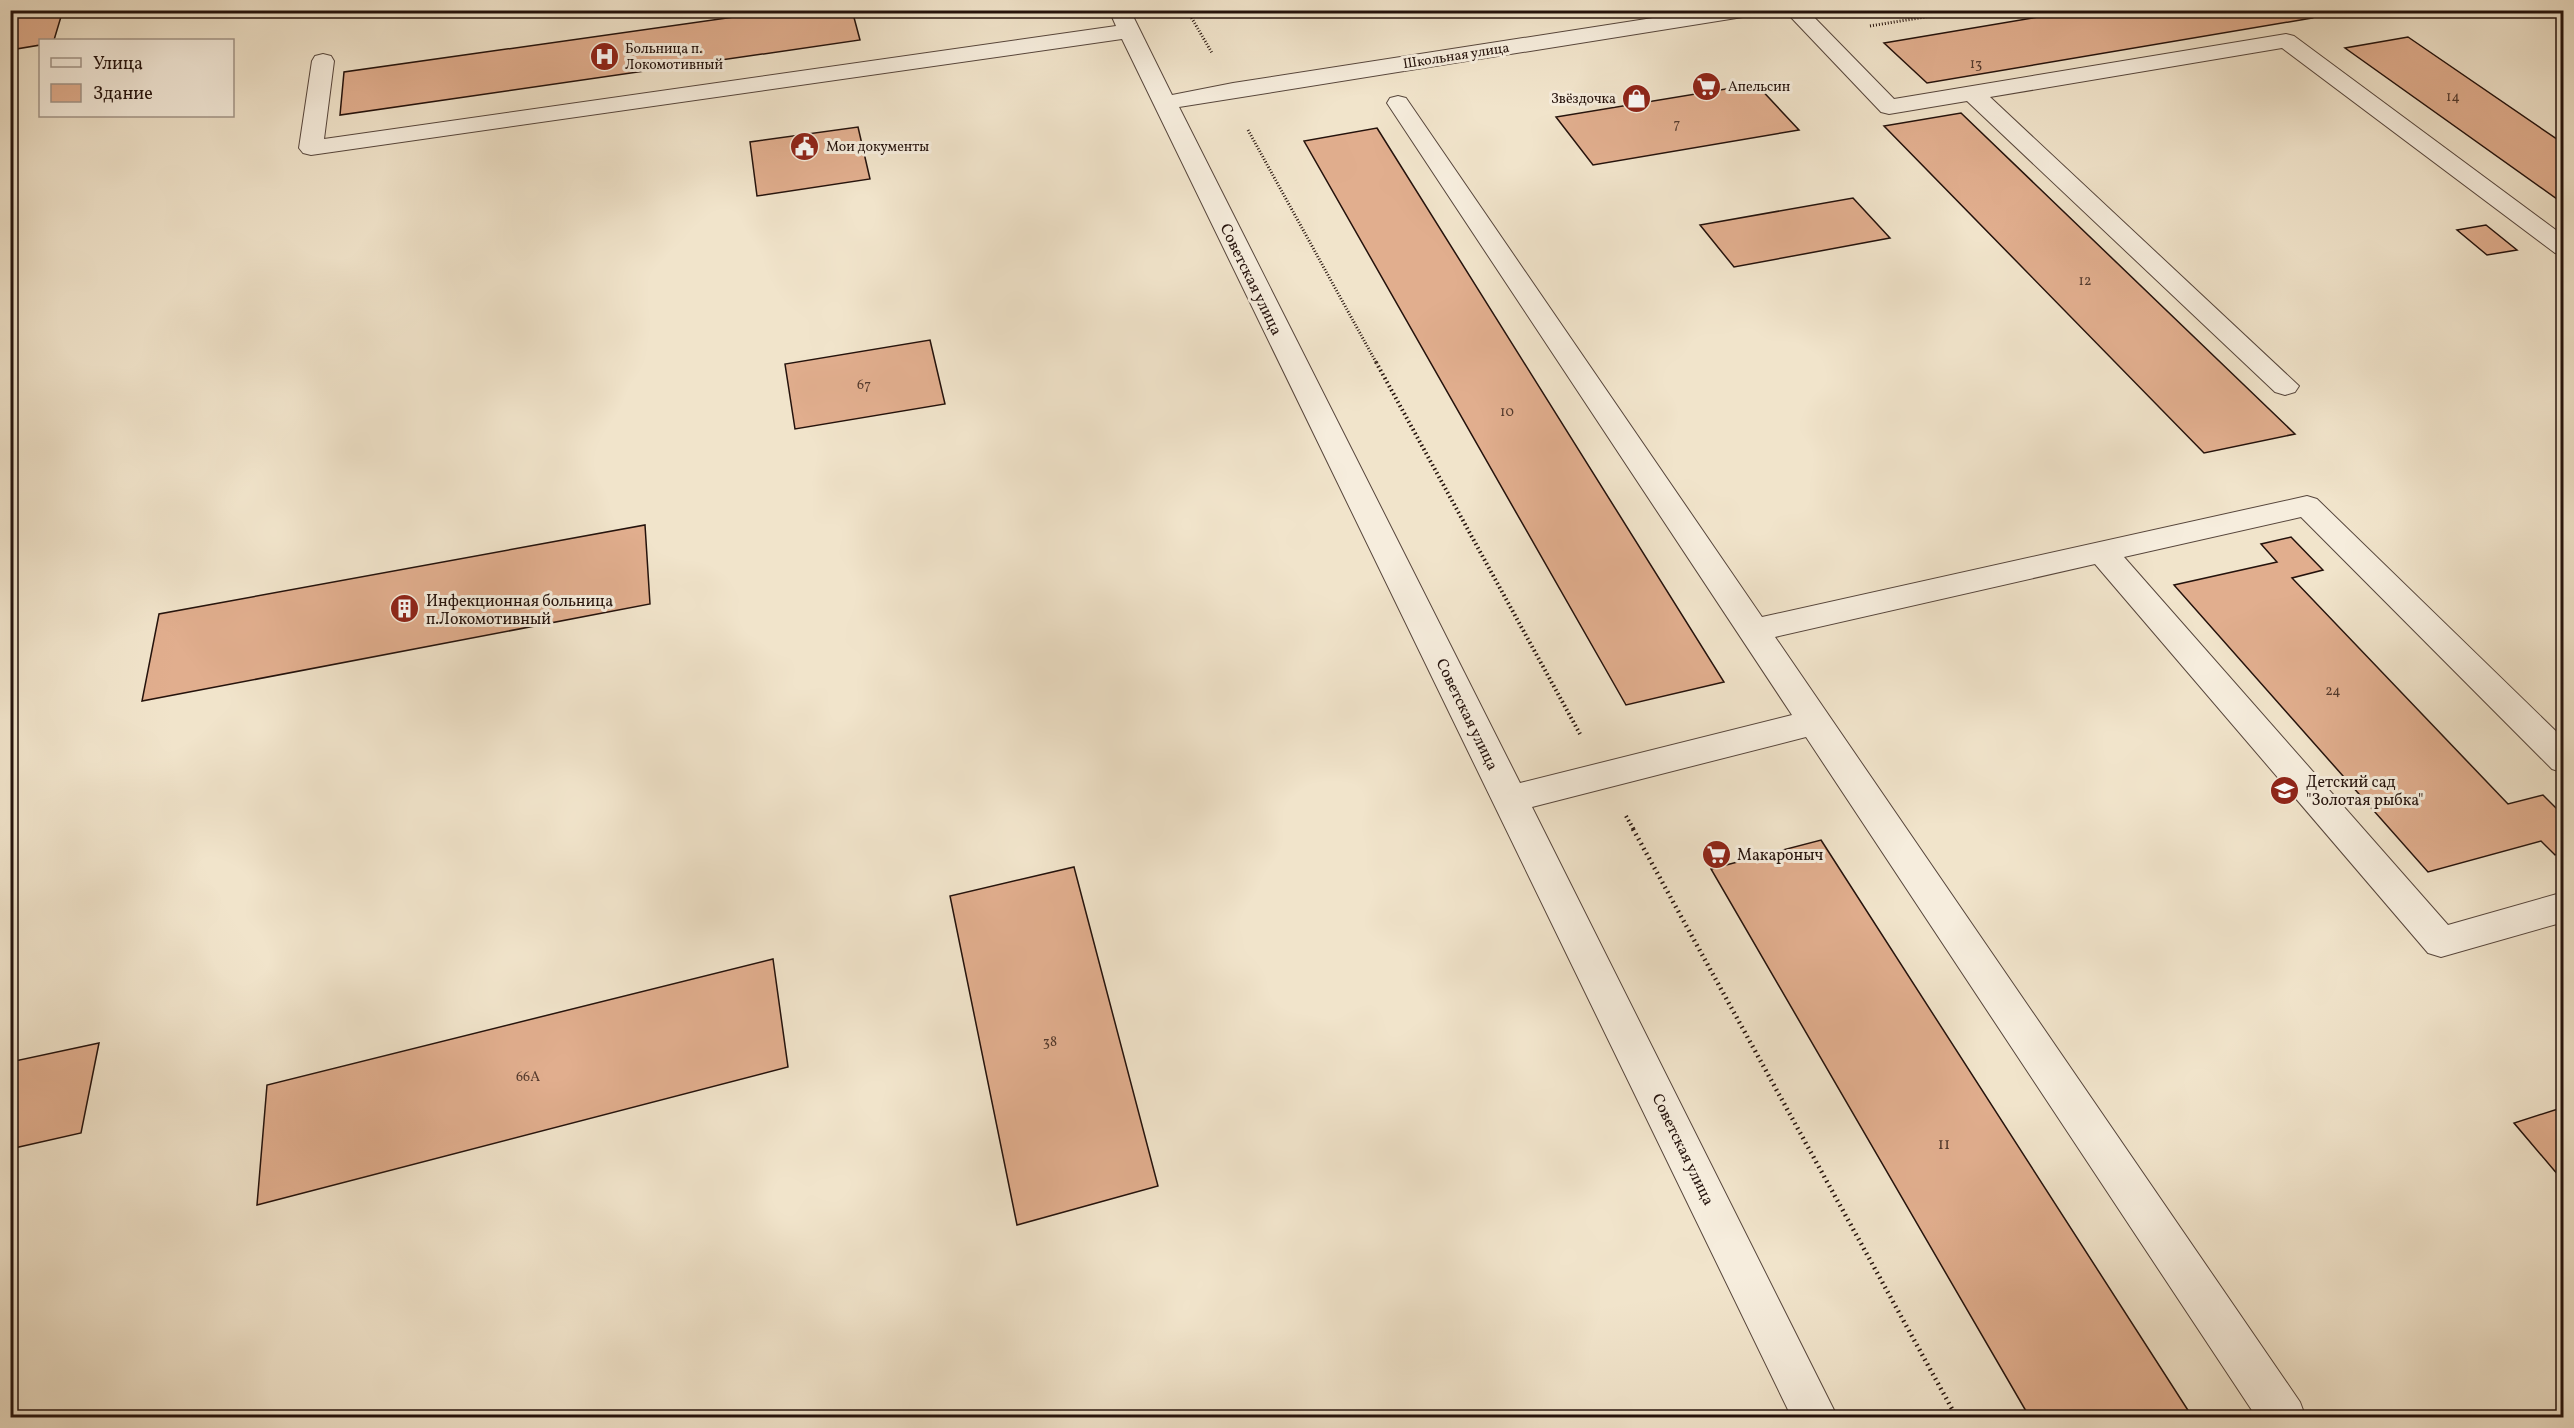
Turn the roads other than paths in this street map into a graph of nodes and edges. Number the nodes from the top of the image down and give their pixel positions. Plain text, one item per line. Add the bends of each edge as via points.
1 (1749, 10) edge
2 (1794, 10) edge
3 (1124, 21) edge
4 (323, 61) dead end
5 (1972, 93) junction
6 (1165, 103) junction
7 (1398, 103) dead end
8 (2564, 248) edge
9 (2285, 386) dead end
10 (2102, 552) junction
11 (1754, 630) junction
12 (1815, 722) junction
13 (2564, 760) edge
14 (1511, 799) junction
15 (2564, 907) edge
16 (1816, 1418) edge
17 (2284, 1418) edge

1 - 6 street, Школьная улица
2 - 5 street via 1889,107
3 - 4 street via 311,148
3 - 6 street, Советская улица
5 - 8 street via 2286,41
5 - 9 street
6 - 14 street, Советская улица
7 - 11 street
10 - 11 street
10 - 13 street via 2307,506
10 - 15 street via 2441,942
11 - 12 street
12 - 14 street
12 - 17 street
14 - 16 street, Советская улица

